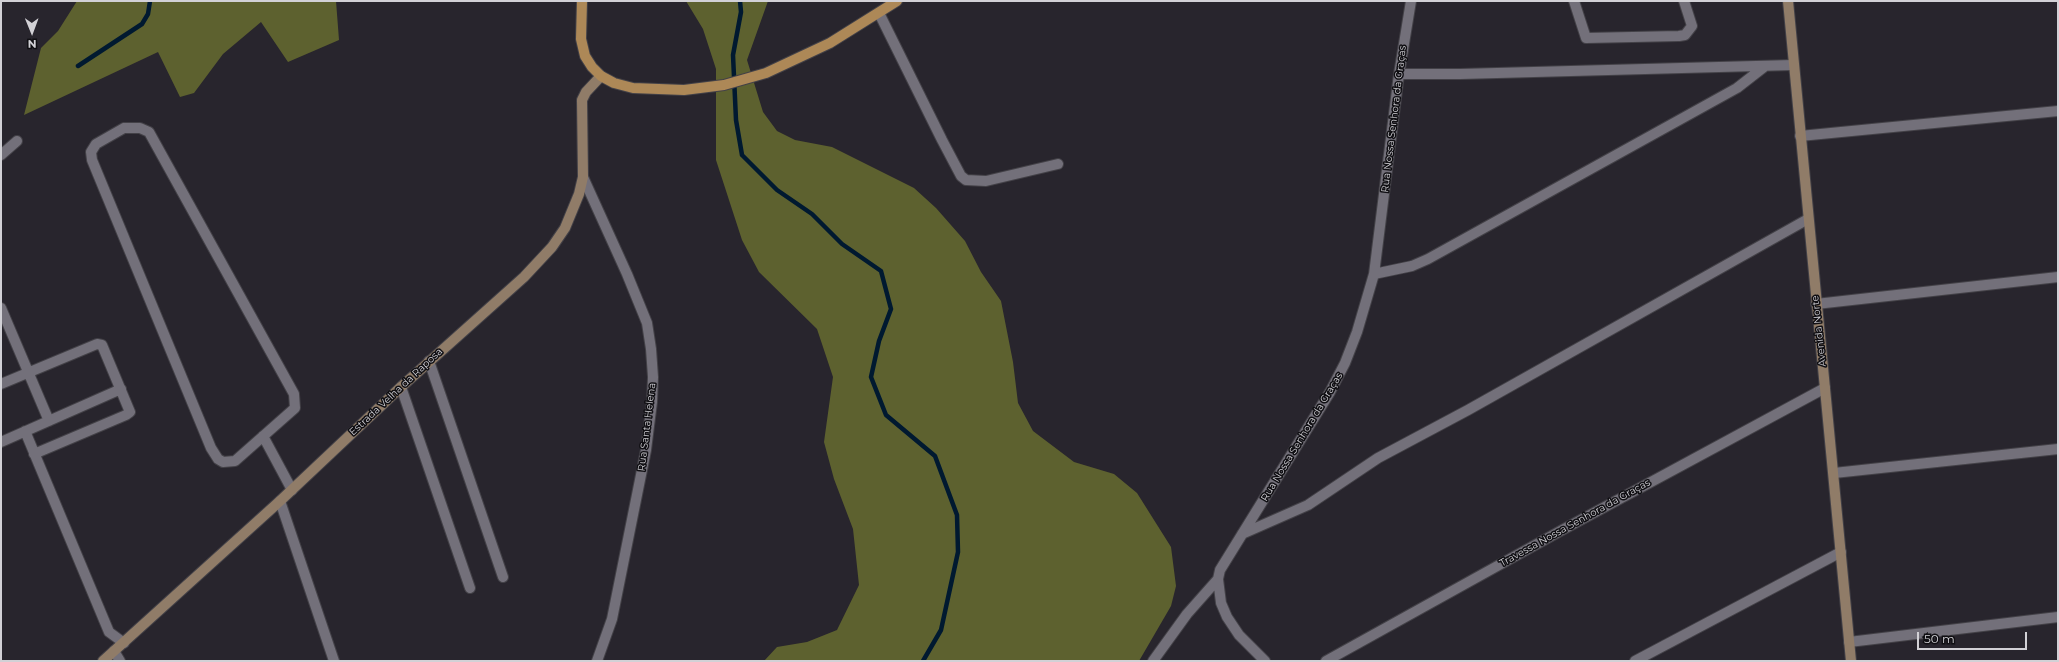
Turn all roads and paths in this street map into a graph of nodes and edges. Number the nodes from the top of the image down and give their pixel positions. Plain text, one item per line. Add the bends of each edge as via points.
1 (582, 1) edge
2 (897, 1) edge
3 (1411, 1) edge
4 (1574, 1) edge
5 (1684, 1) edge
6 (1788, 1) edge
7 (880, 13) junction
8 (1793, 65) junction
9 (1764, 67) junction
10 (1400, 74) junction
11 (602, 76) junction
12 (2058, 111) edge
13 (1800, 136) junction
14 (17, 141) dead end
15 (1, 155) edge
16 (1058, 164) dead end
17 (583, 177) junction
18 (1808, 219) junction
19 (1374, 274) junction
20 (2058, 277) edge
21 (1816, 304) junction
22 (1, 308) edge
23 (5, 326) edge
24 (429, 361) junction
25 (28, 372) junction
26 (1, 384) edge
27 (401, 386) junction
28 (1825, 388) junction
29 (121, 389) junction
30 (49, 421) junction
31 (25, 431) junction
32 (263, 436) junction
33 (1, 442) edge
34 (2058, 450) edge
35 (34, 454) junction
36 (1834, 473) junction
37 (292, 490) junction
38 (280, 501) junction
39 (1242, 534) junction
40 (1841, 552) junction
41 (503, 577) dead end
42 (1218, 579) junction
43 (470, 588) dead end
44 (2058, 617) edge
45 (1849, 642) junction
46 (124, 643) junction
47 (114, 652) junction
48 (103, 661) edge
49 (120, 661) edge
50 (334, 661) edge
51 (597, 661) edge
52 (1153, 661) edge
53 (1265, 661) edge
54 (1326, 661) edge
55 (1634, 661) edge
56 (1851, 661) edge

1 - 11 main road via 580,20 584,50 592,67
2 - 7 main road
3 - 10 street, Rua Nossa Senhora da Graças
4 - 5 street via 1586,38 1685,35 1692,26
6 - 8 street, Avenida Norte
7 - 11 main road via 830,43 766,73 724,85 684,90 657,90 633,88 614,83
7 - 16 street via 961,176 966,180 986,181
8 - 9 street
8 - 13 street, Avenida Norte
9 - 10 street
9 - 19 street via 1737,88 1428,259 1412,266
10 - 19 street, Rua Nossa Senhora da Graças
11 - 17 street, Estrada Velha da Raposa via 586,92 582,100
12 - 13 street
13 - 18 street, Avenida Norte
14 - 15 street
17 - 24 street, Estrada Velha da Raposa via 574,211 552,247 524,277
17 - 51 street, Rua Santa Helena via 632,285 646,323 653,378 642,473 612,619
18 - 21 street, Avenida Norte
18 - 39 street via 1378,458 1308,505
19 - 39 street, Rua Nossa Senhora da Graças via 1345,363 1330,392
20 - 21 street
21 - 28 street, Avenida Norte
22 - 23 street
23 - 25 street
24 - 27 street, Estrada Velha da Raposa
24 - 41 street
25 - 26 street
25 - 29 street via 99,343
25 - 30 street
27 - 37 street, Estrada Velha da Raposa
27 - 43 street
28 - 36 street, Avenida Norte
28 - 54 street, Travessa Nossa Senhora da Graças via 1564,528
29 - 30 street
29 - 35 street via 130,409 128,413
30 - 31 street
31 - 33 street
31 - 35 street
32 - 32 street via 235,461 223,462 211,448 92,160 91,152 96,144 124,128 140,128 149,132 294,394 294,408
32 - 37 street
34 - 36 street
35 - 46 street via 109,632
36 - 40 street, Avenida Norte
37 - 38 street, Estrada Velha da Raposa
38 - 46 street, Estrada Velha da Raposa
38 - 50 street
39 - 42 street, Rua Nossa Senhora da Graças via 1220,570
40 - 45 street, Avenida Norte
40 - 55 street
42 - 52 street via 1186,614
42 - 53 street, Rua Nossa Senhora da Graças via 1221,603 1227,617 1239,634
44 - 45 street
45 - 56 street, Avenida Norte
46 - 47 street, Estrada Velha da Raposa
47 - 48 street, Estrada Velha da Raposa
47 - 49 street

